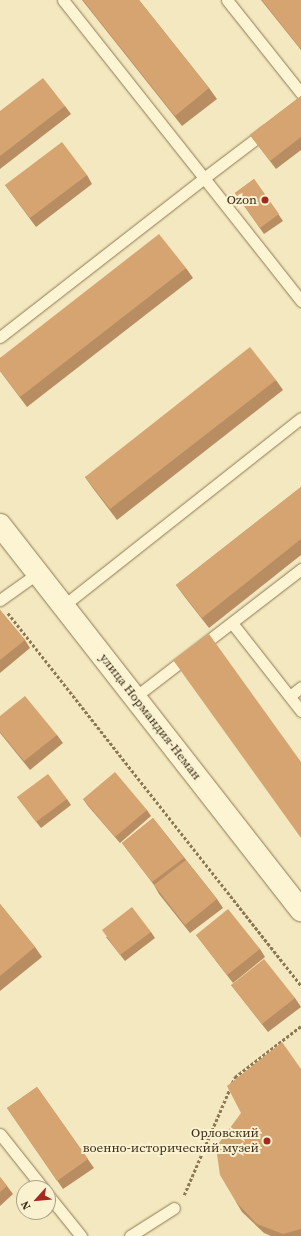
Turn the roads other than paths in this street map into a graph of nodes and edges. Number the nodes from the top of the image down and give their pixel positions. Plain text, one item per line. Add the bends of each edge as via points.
1 (63, 0) edge
2 (227, 0) edge
3 (301, 92) edge
4 (277, 122) edge
5 (204, 178) junction
6 (301, 301) edge
7 (0, 337) edge
8 (301, 418) edge
9 (0, 525) edge
10 (301, 569) edge
11 (38, 573) junction
12 (2, 604) edge
13 (63, 606) junction
14 (232, 623) junction
15 (301, 687) edge
16 (290, 696) junction
17 (135, 698) junction
18 (301, 711) edge
19 (299, 902) edge
20 (0, 1134) edge
21 (37, 1180) edge
22 (56, 1204) edge
23 (174, 1208) road end
24 (81, 1236) edge
25 (130, 1236) edge

1 - 5 lane
2 - 3 lane
4 - 5 lane
5 - 6 lane
5 - 7 lane
8 - 13 lane
9 - 11 street, улица Нормандия-Неман
10 - 14 lane
11 - 12 lane
11 - 13 street, улица Нормандия-Неман
13 - 17 street, улица Нормандия-Неман
14 - 16 lane
14 - 17 lane
15 - 16 lane
16 - 18 lane
17 - 19 street, улица Нормандия-Неман
20 - 21 lane
22 - 24 lane
23 - 25 lane

